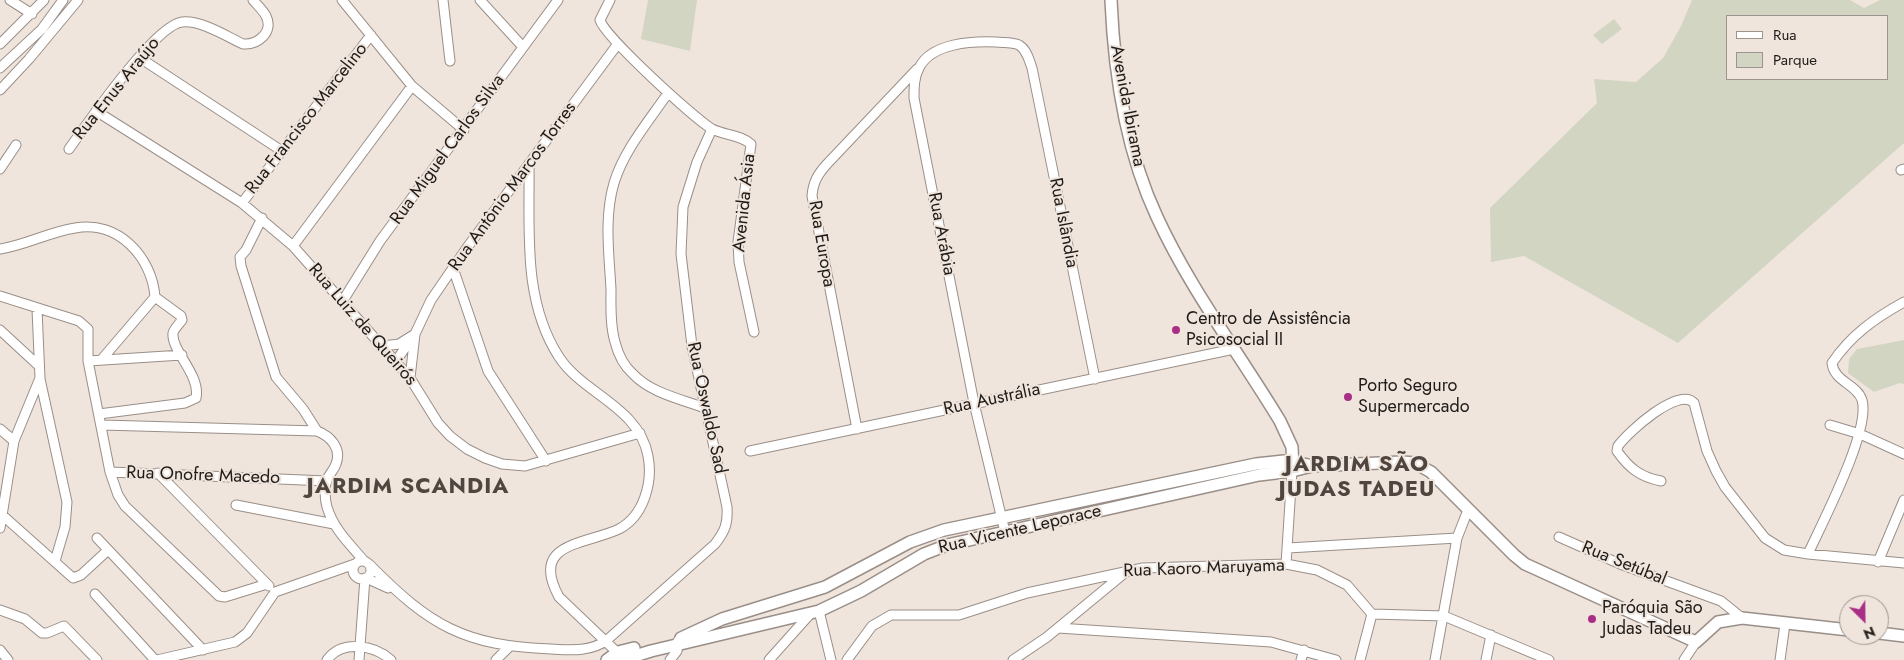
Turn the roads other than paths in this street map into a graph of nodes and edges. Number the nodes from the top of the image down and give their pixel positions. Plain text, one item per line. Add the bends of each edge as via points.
1 (10, 0) edge
2 (44, 0) edge
3 (63, 0) edge
4 (78, 0) edge
5 (253, 0) edge
6 (342, 0) edge
7 (350, 0) edge
8 (443, 0) edge
9 (480, 0) edge
10 (558, 0) edge
11 (610, 0) edge
12 (1111, 0) edge
13 (350, 10) junction
14 (32, 14) junction
15 (371, 35) junction
16 (0, 44) edge
17 (618, 45) junction
18 (523, 47) junction
19 (140, 58) junction
20 (450, 61) dead end
21 (919, 67) junction
22 (0, 68) edge
23 (412, 86) junction
24 (0, 90) edge
25 (668, 92) junction
26 (96, 111) junction
27 (712, 129) junction
28 (464, 130) junction
29 (16, 145) dead end
30 (69, 149) dead end
31 (282, 151) junction
32 (528, 165) junction
33 (0, 169) edge
34 (242, 203) junction
35 (262, 218) junction
36 (0, 239) edge
37 (292, 246) junction
38 (11, 247) junction
39 (0, 249) edge
40 (453, 268) junction
41 (0, 296) edge
42 (155, 297) junction
43 (342, 302) junction
44 (1904, 302) edge
45 (37, 309) junction
46 (0, 330) edge
47 (754, 332) dead end
48 (415, 334) junction
49 (384, 346) junction
50 (1234, 349) junction
51 (182, 355) junction
52 (102, 359) junction
53 (88, 360) junction
54 (396, 361) junction
55 (39, 366) junction
56 (40, 378) junction
57 (410, 378) junction
58 (1095, 379) junction
59 (974, 403) junction
60 (704, 408) junction
61 (99, 414) junction
62 (102, 425) junction
63 (1830, 425) dead end
64 (0, 429) edge
65 (857, 430) junction
66 (317, 431) junction
67 (640, 433) junction
68 (1860, 434) junction
69 (14, 440) junction
70 (750, 451) dead end
71 (1904, 454) edge
72 (546, 461) junction
73 (1293, 466) junction
74 (110, 472) junction
75 (158, 473) junction
76 (327, 481) junction
77 (1661, 481) dead end
78 (1904, 500) edge
79 (236, 504) dead end
80 (1468, 510) junction
81 (1, 514) edge
82 (1002, 516) junction
83 (334, 524) junction
84 (0, 528) edge
85 (1006, 532) junction
86 (1559, 537) dead end
87 (97, 538) dead end
88 (1457, 538) junction
89 (1288, 548) junction
90 (107, 551) junction
91 (1808, 554) junction
92 (55, 561) junction
93 (1878, 562) junction
94 (1904, 563) edge
95 (1286, 564) junction
96 (361, 570) junction
97 (1129, 570) junction
98 (267, 584) junction
99 (384, 586) junction
100 (396, 591) junction
101 (274, 592) junction
102 (95, 594) dead end
103 (364, 605) junction
104 (0, 610) edge
105 (815, 612) junction
106 (1372, 614) junction
107 (1444, 616) junction
108 (1742, 618) junction
109 (722, 619) junction
110 (1785, 624) junction
111 (1058, 628) junction
112 (1839, 629) edge
113 (725, 634) junction
114 (1889, 634) edge
115 (1491, 635) junction
116 (1904, 636) edge
117 (607, 640) junction
118 (678, 642) junction
119 (1696, 642) junction
120 (510, 646) junction
121 (359, 647) junction
122 (0, 650) edge
123 (203, 650) junction
124 (1304, 650) junction
125 (621, 657) edge
126 (8, 660) edge
127 (97, 660) edge
128 (156, 660) edge
129 (327, 660) edge
130 (359, 660) edge
131 (391, 660) edge
132 (496, 660) edge
133 (607, 660) edge
134 (670, 660) edge
135 (769, 660) edge
136 (831, 660) edge
137 (847, 660) edge
138 (1013, 660) edge
139 (1301, 660) edge
140 (1336, 660) edge
141 (1360, 660) edge
142 (1435, 660) edge
143 (1486, 660) edge
144 (1549, 660) edge
145 (1684, 660) edge
146 (1780, 660) edge

1 - 14 street
2 - 14 street
3 - 22 street via 42,29
4 - 24 street
5 - 19 street, Rua Enus Araújo via 268,20 266,34 258,42 243,44 200,25 185,22 170,26
6 - 13 street
7 - 13 street
8 - 20 street
9 - 18 street
10 - 18 street, Rua Miguel Carlos Silva
11 - 17 street, Avenida Ásia via 600,20
12 - 50 main road, Avenida Ibirama via 1125,116 1137,164 1176,256
13 - 15 street
14 - 16 street
15 - 23 street
15 - 31 street, Rua Francisco Marcelino
17 - 25 street, Avenida Ásia
17 - 32 street, Rua Antônio Marcos Torres
18 - 28 street, Rua Miguel Carlos Silva
19 - 26 street, Rua Enus Araújo
19 - 31 street
21 - 58 street, Rua Islândia via 943,48 975,41 1017,44 1027,54
21 - 59 street, Rua Arábia via 914,98
21 - 65 street, Rua Europa via 827,164 812,188
23 - 28 street
23 - 37 street
25 - 27 street, Avenida Ásia
25 - 60 street via 633,144 615,182 608,236 612,324 623,361 639,380
26 - 30 street, Rua Enus Araújo
26 - 34 street, Rua Luiz de Queirós
27 - 47 street, Avenida Ásia via 749,142 752,146 738,242 739,262
27 - 60 street, Rua Oswaldo Sad via 686,194 680,234 692,346
28 - 43 street, Rua Miguel Carlos Silva via 380,241
29 - 33 street
31 - 34 street, Rua Francisco Marcelino
32 - 40 street, Rua Antônio Marcos Torres
32 - 67 street via 532,291 545,331 568,368 622,412
34 - 35 street, Rua Luiz de Queirós
35 - 37 street, Rua Luiz de Queirós
35 - 66 street via 240,257 241,266 276,377
36 - 38 street
37 - 43 street, Rua Luiz de Queirós
38 - 39 street
38 - 42 street via 59,232 87,227 105,230 135,248 150,274
40 - 48 street, Rua Antônio Marcos Torres via 431,300
40 - 72 street via 488,371
41 - 45 street
42 - 51 street via 182,317 173,334
42 - 52 street
43 - 49 street, Rua Luiz de Queirós
44 - 68 street via 1850,338 1832,363 1838,377 1862,400 1864,409
45 - 53 street via 83,323 88,333
45 - 55 street
46 - 55 street
48 - 49 street via 399,344
48 - 54 street
48 - 57 street, Rua Antônio Marcos Torres
49 - 54 street, Rua Luiz de Queirós
50 - 58 street, Rua Austrália
50 - 73 main road, Avenida Ibirama via 1280,421 1292,447
51 - 52 street
51 - 61 street via 197,389 196,398 185,403
52 - 53 street
53 - 61 street
54 - 57 street, Rua Luiz de Queirós
55 - 56 street
56 - 69 street
56 - 92 street via 67,502 65,527
57 - 72 street, Rua Luiz de Queirós via 438,423 467,448 502,464 525,466
58 - 59 street, Rua Austrália
59 - 65 street, Rua Austrália
59 - 82 street, Rua Arábia
60 - 117 street, Rua Oswaldo Sad via 727,507 728,525 715,544
61 - 62 street
62 - 66 street
62 - 74 street
63 - 68 street
64 - 69 street
65 - 70 street, Rua Austrália
66 - 76 street via 334,443 338,453
67 - 72 street, Rua Luiz de Queirós
67 - 117 street via 649,471 644,500 636,514 619,529 566,546 558,552 551,567 554,586 560,597
68 - 71 street
68 - 91 street
69 - 81 street
73 - 80 main road, Rua Vicente Leporace via 1415,463 1441,482
73 - 82 main road via 1256,464
73 - 85 main road, Rua Vicente Leporace
73 - 89 street
74 - 75 street, Rua Onofre Macedo
74 - 98 street via 125,506 219,596
75 - 76 street, Rua Onofre Macedo
75 - 98 street
76 - 83 street via 327,506
77 - 91 street via 1648,479 1632,470 1617,451 1618,446 1666,405 1679,398 1688,398 1694,403 1716,471 1753,525 1774,545
78 - 93 street
79 - 83 street, Rua Onofre Macedo
80 - 88 street
80 - 119 main road, Rua Vicente Leporace via 1525,564
81 - 84 street
81 - 92 street
82 - 85 street, Rua Arábia
82 - 109 main road via 916,540 824,587
83 - 96 street
85 - 105 main road, Rua Vicente Leporace via 924,554 862,591
86 - 108 street, Rua Setúbal via 1620,564 1721,601
87 - 90 street
88 - 89 street
88 - 107 street
89 - 95 street
90 - 92 street via 81,576 73,578
90 - 123 street
91 - 93 street
93 - 94 street
95 - 97 street, Rua Kaoro Maruyama
95 - 106 street, Rua Kaoro Maruyama via 1317,570 1336,578 1356,594
96 - 99 street
96 - 100 street
96 - 101 street via 321,575
96 - 103 street
97 - 111 street
97 - 137 street, Rua Kaoro Maruyama via 1027,593 960,615 891,615 872,626
98 - 101 street
99 - 100 street
99 - 103 street via 371,591
100 - 120 street via 428,617 452,631
101 - 123 street via 242,638
102 - 128 street
103 - 121 street
104 - 127 street via 25,619 42,633 64,626
105 - 113 main road, Rua Vicente Leporace
105 - 135 street
105 - 136 street
106 - 107 street
106 - 141 street
107 - 115 street
107 - 142 street
108 - 110 main road
108 - 119 main road via 1718,622
109 - 113 main road via 718,626
109 - 118 main road
110 - 112 main road
110 - 146 street
111 - 124 street via 1271,642
111 - 138 street
113 - 118 main road, Rua Vicente Leporace
114 - 116 main road
115 - 143 street
115 - 144 street
117 - 120 street via 596,647 583,649
117 - 125 street
118 - 125 main road, Rua Vicente Leporace
118 - 134 street via 677,651
119 - 145 street
120 - 132 street
121 - 129 street via 340,649
121 - 130 street
121 - 131 street via 379,652
122 - 126 street
123 - 128 street
124 - 139 street
124 - 140 street
125 - 133 main road

